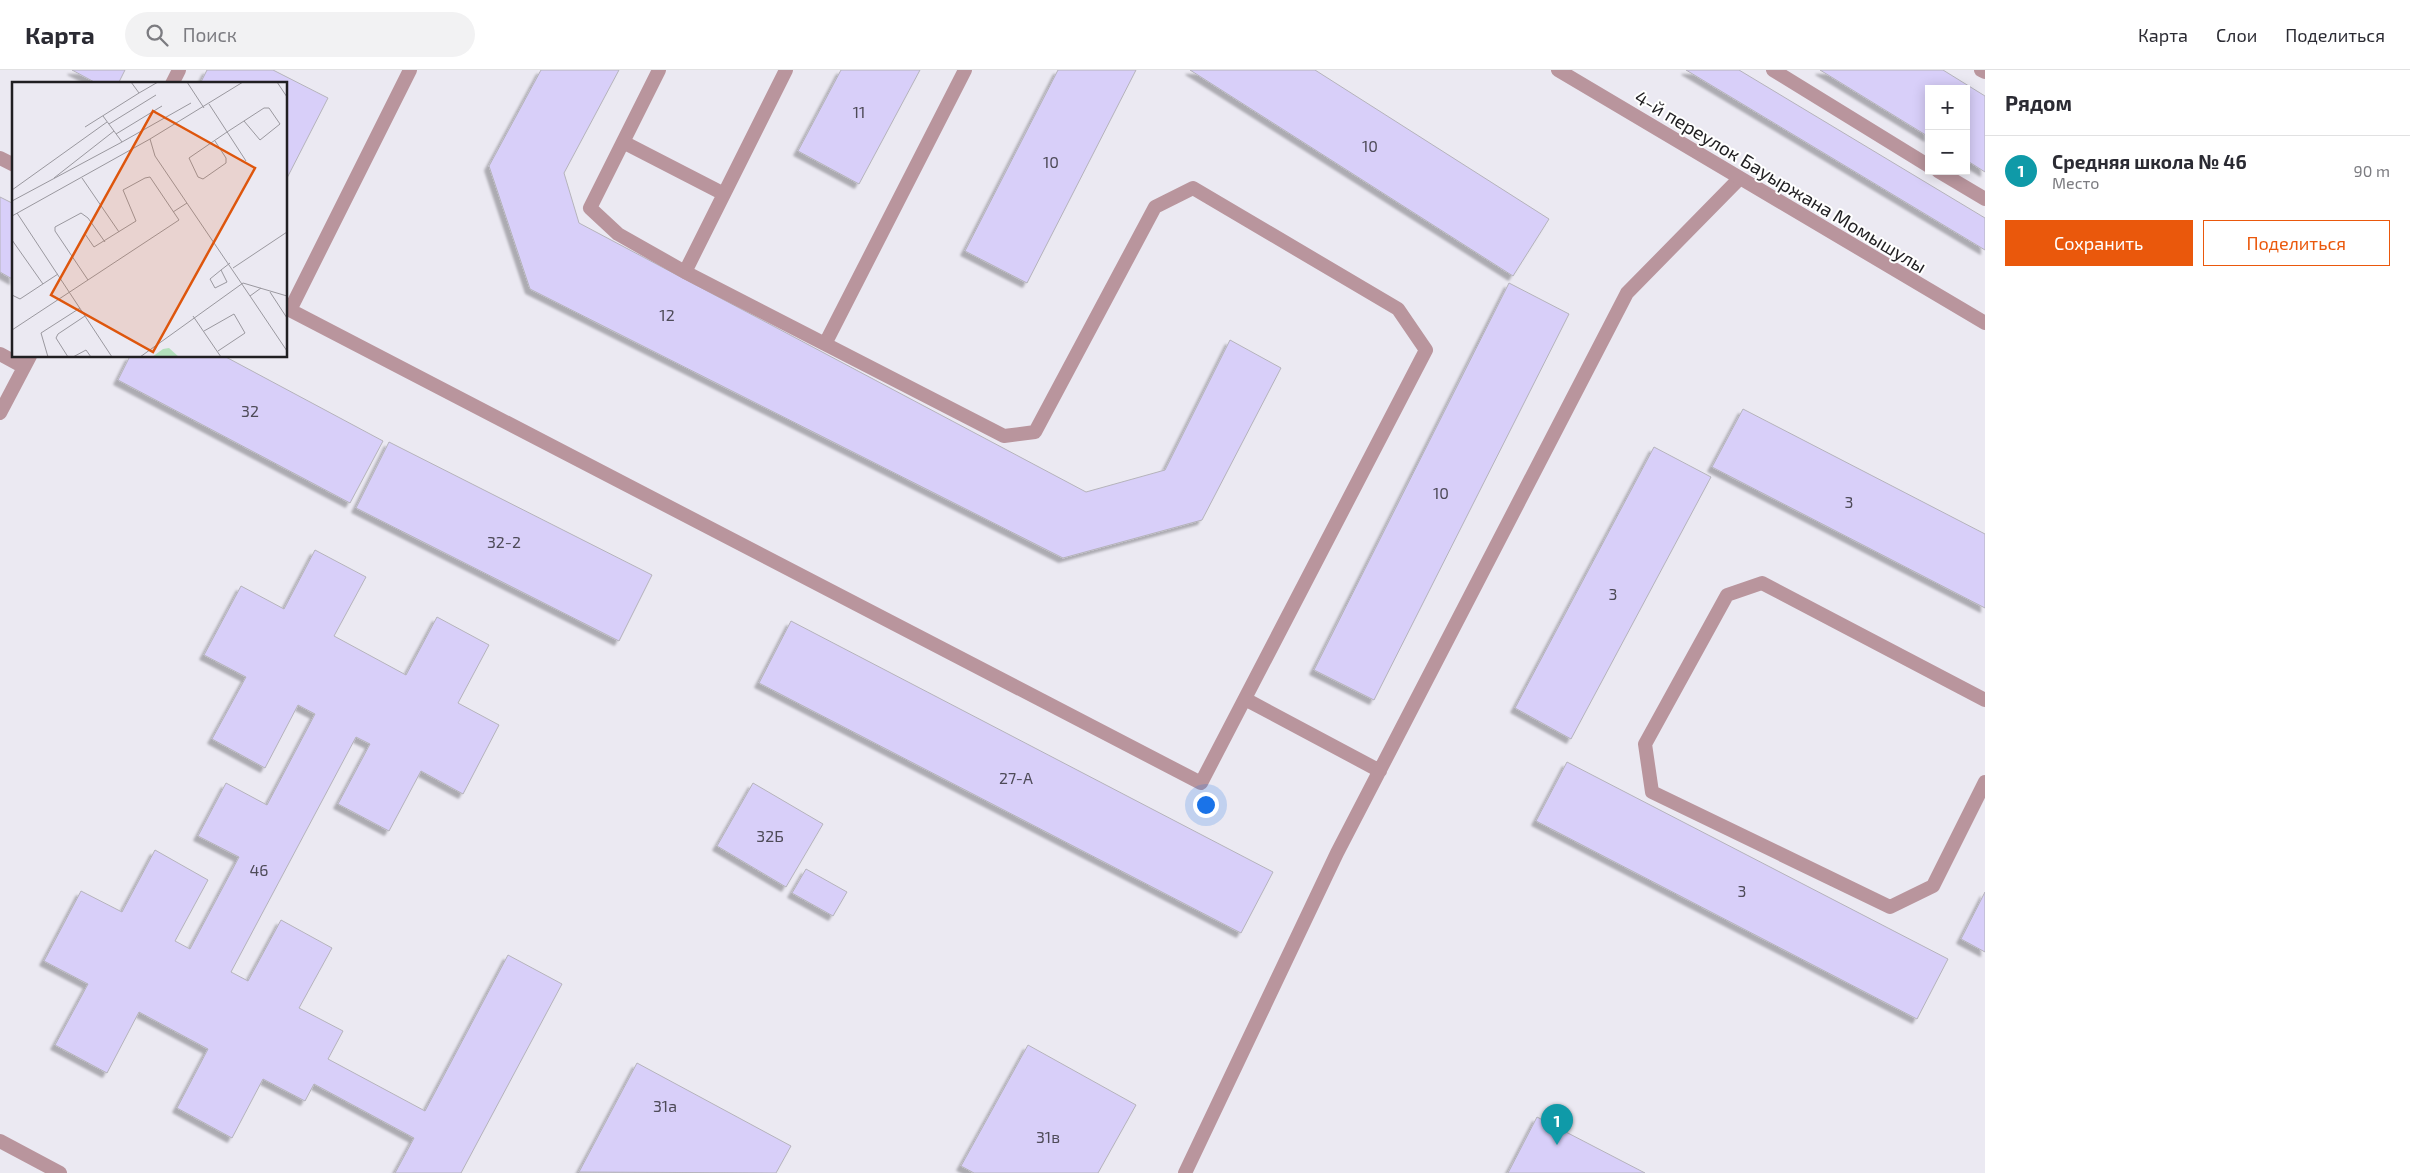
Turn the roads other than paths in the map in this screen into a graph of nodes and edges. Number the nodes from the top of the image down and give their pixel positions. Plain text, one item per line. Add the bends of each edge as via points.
1 (179, 70) edge
2 (410, 70) edge
3 (659, 70) edge
4 (786, 70) edge
5 (965, 70) edge
6 (1558, 70) edge
7 (1773, 70) edge
8 (1981, 70) edge
9 (1985, 72) edge
10 (173, 82) edge
11 (623, 142) junction
12 (0, 158) edge
13 (12, 164) edge
14 (1925, 164) edge
15 (1944, 175) edge
16 (1739, 179) junction
17 (724, 194) junction
18 (1985, 200) edge
19 (685, 272) junction
20 (288, 309) edge
21 (1985, 324) edge
22 (825, 344) junction
23 (0, 354) edge
24 (12, 358) edge
25 (14, 358) edge
26 (27, 362) edge
27 (0, 414) edge
28 (1245, 699) junction
29 (1985, 700) edge
30 (1380, 771) junction
31 (1985, 782) edge
32 (0, 1141) edge
33 (60, 1173) edge
34 (1185, 1173) edge

1 - 10 street
2 - 20 street
3 - 11 street
4 - 17 street
5 - 22 street
6 - 16 street, 4-й переулок Бауыржана Момышулы
7 - 14 street
8 - 9 street
11 - 17 street
11 - 19 street via 590,208 618,234
12 - 13 street
15 - 18 street
16 - 21 street, 4-й переулок Бауыржана Момышулы
16 - 30 street via 1627,294
17 - 19 street
19 - 22 street
20 - 28 street via 1202,782
22 - 28 street via 1004,436 1035,432 1155,207 1193,188 1398,309 1426,350
23 - 24 street
25 - 26 street
26 - 27 street
28 - 30 street
29 - 31 street via 1762,583 1727,595 1644,744 1652,792 1890,907 1933,886
30 - 34 street
32 - 33 street

